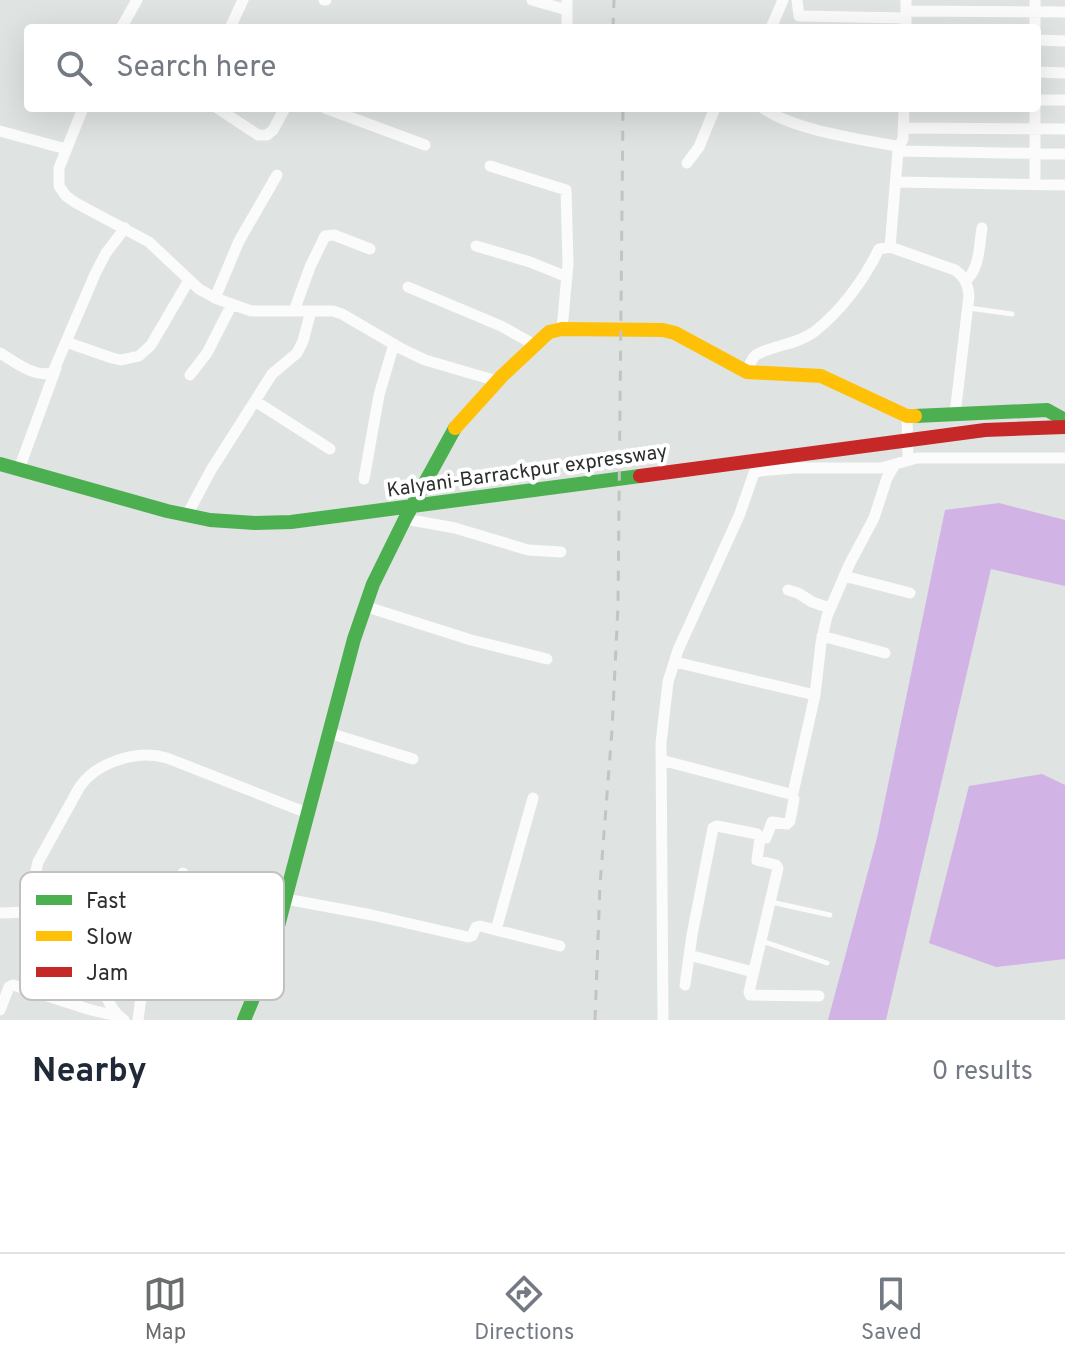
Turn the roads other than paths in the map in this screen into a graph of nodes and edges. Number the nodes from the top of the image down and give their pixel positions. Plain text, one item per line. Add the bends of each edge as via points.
1 (137, 0) edge
2 (243, 0) edge
3 (532, 0) edge
4 (783, 0) edge
5 (797, 0) edge
6 (567, 5) edge
7 (1035, 6) edge
8 (1065, 12) edge
9 (906, 14) edge
10 (123, 24) edge
11 (232, 24) edge
12 (773, 24) edge
13 (1041, 40) edge
14 (1065, 41) edge
15 (1041, 72) edge
16 (1065, 73) edge
17 (1041, 100) edge
18 (1065, 100) edge
19 (81, 112) edge
20 (223, 112) edge
21 (283, 112) edge
22 (336, 112) edge
23 (713, 112) edge
24 (770, 112) edge
25 (904, 112) edge
26 (1035, 112) edge
27 (904, 128) junction
28 (1035, 129) junction
29 (1065, 129) edge
30 (0, 131) edge
31 (425, 145) dead end
32 (66, 149) junction
33 (898, 150) junction
34 (1035, 154) junction
35 (1065, 154) edge
36 (687, 163) dead end
37 (490, 166) dead end
38 (277, 175) dead end
39 (896, 182) junction
40 (1035, 184) junction
41 (1065, 185) edge
42 (125, 228) junction
43 (982, 228) dead end
44 (476, 246) dead end
45 (890, 247) junction
46 (370, 249) dead end
47 (567, 277) junction
48 (189, 280) junction
49 (965, 281) junction
50 (408, 287) dead end
51 (215, 298) junction
52 (232, 304) junction
53 (968, 308) junction
54 (294, 311) junction
55 (311, 311) junction
56 (1012, 314) dead end
57 (562, 329) junction
58 (66, 342) junction
59 (394, 344) junction
60 (535, 345) junction
61 (0, 353) edge
62 (56, 367) junction
63 (747, 372) junction
64 (190, 375) dead end
65 (497, 381) junction
66 (255, 401) junction
67 (955, 414) junction
68 (907, 416) junction
69 (1065, 420) edge
70 (1065, 427) edge
71 (330, 449) dead end
72 (1065, 458) edge
73 (908, 460) junction
74 (0, 464) edge
75 (894, 466) junction
76 (19, 469) junction
77 (364, 479) dead end
78 (187, 515) junction
79 (405, 519) junction
80 (561, 552) dead end
81 (844, 576) junction
82 (788, 590) dead end
83 (910, 593) dead end
84 (364, 606) junction
85 (830, 608) junction
86 (822, 636) junction
87 (885, 653) dead end
88 (547, 659) dead end
89 (675, 662) junction
90 (815, 695) junction
91 (329, 733) junction
92 (413, 759) dead end
93 (661, 760) junction
94 (792, 794) junction
95 (533, 798) dead end
96 (307, 813) junction
97 (760, 838) junction
98 (36, 872) edge
99 (286, 899) junction
100 (770, 902) junction
101 (284, 906) edge
102 (830, 915) dead end
103 (496, 930) junction
104 (761, 941) junction
105 (560, 946) dead end
106 (689, 955) junction
107 (827, 963) dead end
108 (753, 972) junction
109 (685, 985) dead end
110 (20, 986) edge
111 (819, 996) dead end
112 (61, 1000) edge
113 (107, 1000) edge
114 (141, 1000) edge
115 (253, 1000) edge
116 (0, 1010) edge
117 (121, 1018) edge
118 (138, 1020) edge
119 (245, 1020) edge
120 (663, 1020) edge

1 - 10 street
2 - 11 street
3 - 6 street
4 - 12 street
5 - 9 street via 799,16
7 - 8 street
7 - 9 street
13 - 14 street
15 - 16 street
17 - 18 street
19 - 32 street
20 - 21 street via 258,135 273,130
22 - 31 street
23 - 36 street
24 - 33 street
25 - 27 street
26 - 28 street
27 - 28 street
27 - 33 street
28 - 29 street
28 - 34 street
30 - 32 street
32 - 42 street via 59,168 62,192
33 - 34 street
33 - 39 street
34 - 35 street
34 - 40 street
37 - 47 street via 566,190
38 - 51 street via 239,241
39 - 40 street
39 - 45 street
40 - 41 street
42 - 48 street via 149,242
42 - 58 street via 96,272
43 - 49 street via 975,268
44 - 47 street
45 - 49 street via 955,270
45 - 63 street via 879,249 866,275 826,322 798,341 756,355
46 - 54 street via 325,236
47 - 57 street
48 - 51 street
48 - 58 street via 139,356 121,360
49 - 53 street
50 - 60 street
51 - 52 street
52 - 54 street via 251,311
52 - 64 street
53 - 56 lane
53 - 67 street
54 - 55 street
55 - 59 street via 348,316
55 - 66 street via 297,353 272,374
57 - 60 main road via 549,332
57 - 63 main road via 663,330
58 - 62 street
59 - 65 street via 425,360
59 - 77 street
60 - 65 main road
61 - 62 street via 35,372 47,375
62 - 76 street
63 - 68 main road via 821,376
65 - 79 main road via 453,430
66 - 71 street
66 - 78 street
67 - 68 main road
67 - 69 main road via 1047,410
68 - 73 street
70 - 78 main road, Kalyani-Barrackpur expressway via 985,430 291,522
72 - 73 street
73 - 75 street
74 - 76 main road, Kalyani-Barrackpur expressway
75 - 81 street
75 - 89 street via 754,473
76 - 78 main road, Kalyani-Barrackpur expressway
79 - 80 street via 528,550
79 - 84 main road
81 - 83 street
81 - 85 street
82 - 85 street
84 - 88 street
84 - 91 main road
85 - 86 street
86 - 87 street
86 - 90 street
89 - 90 street
89 - 93 street via 668,682
90 - 94 street
91 - 92 street
91 - 96 main road
93 - 94 street
93 - 120 street
94 - 97 street via 790,821 772,822 766,838
95 - 103 street
96 - 98 street via 155,754 131,756 89,775
96 - 99 main road
97 - 100 street via 757,860 778,868
97 - 106 street via 713,828
99 - 101 main road
99 - 103 street via 468,937 477,926
100 - 102 lane
100 - 104 street
103 - 105 street
104 - 107 lane
104 - 108 street
106 - 108 street
106 - 109 street
108 - 111 street via 750,995
110 - 116 street via 9,987
112 - 117 street
113 - 117 street
114 - 118 street
115 - 119 main road

